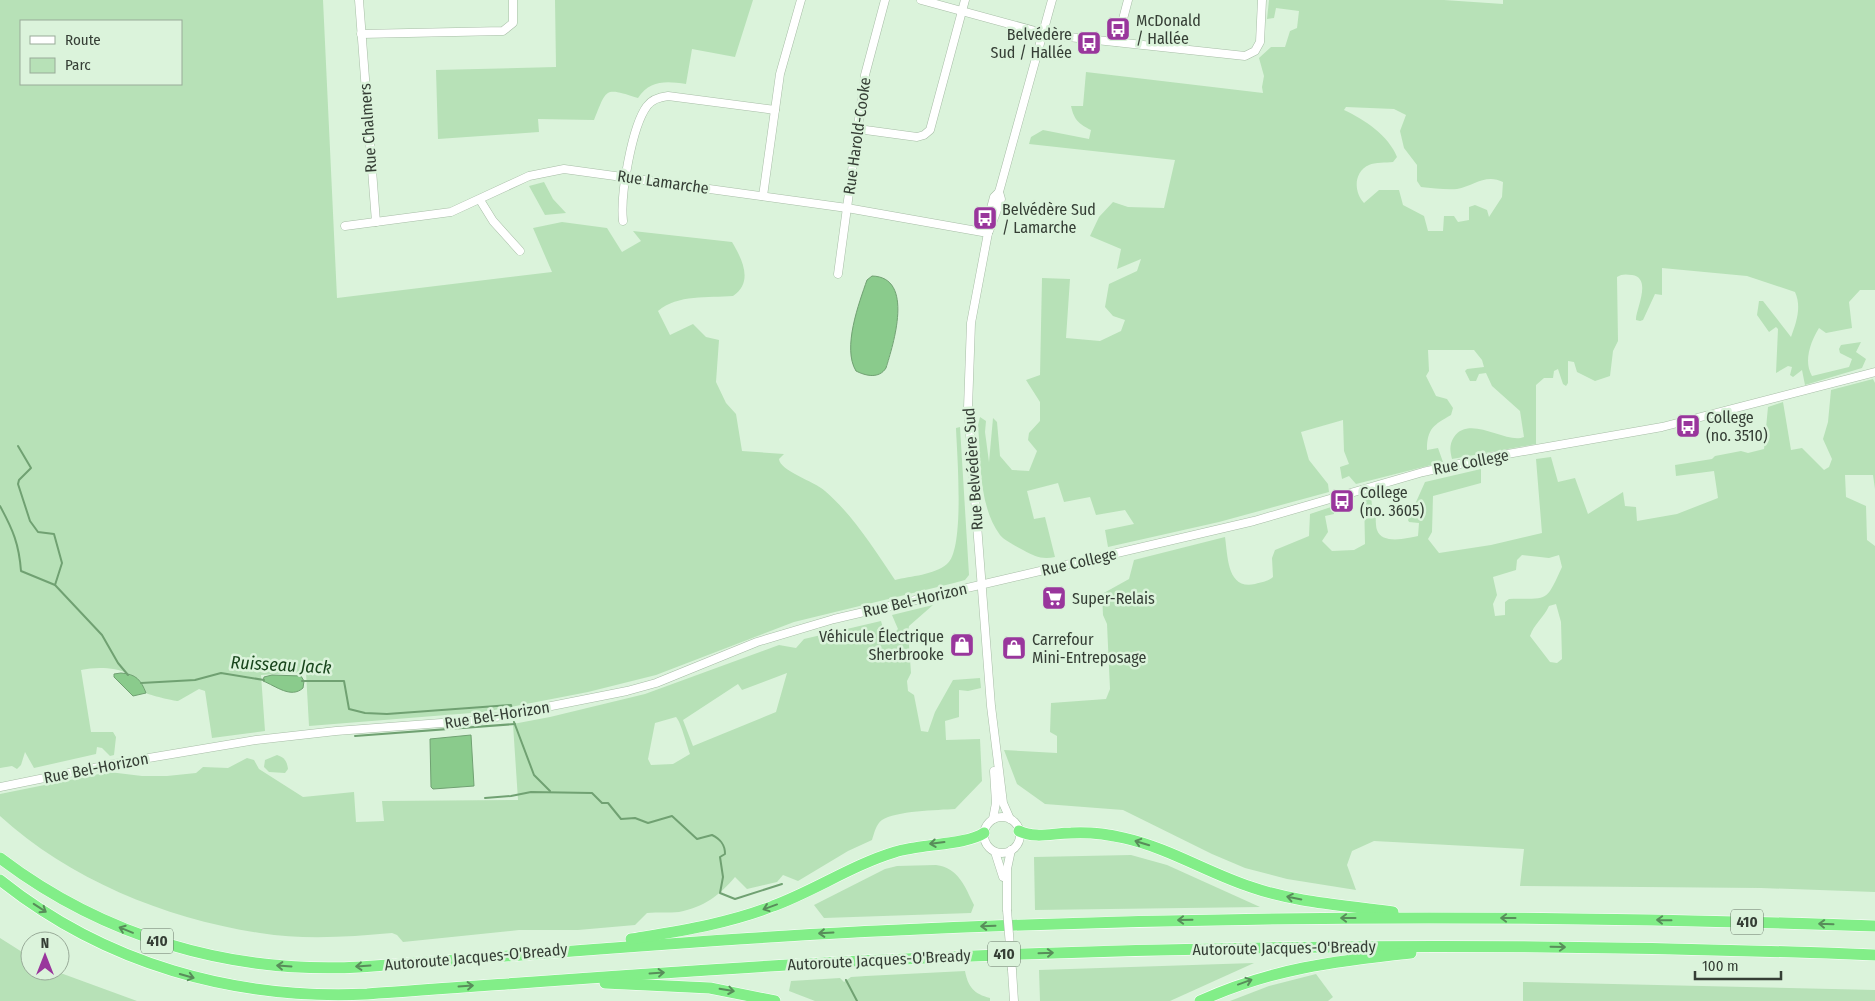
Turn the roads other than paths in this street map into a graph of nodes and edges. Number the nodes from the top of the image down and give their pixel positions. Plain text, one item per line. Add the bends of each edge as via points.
1 (359, 0) edge
2 (513, 0) edge
3 (801, 0) edge
4 (885, 0) edge
5 (921, 0) edge
6 (965, 0) edge
7 (1052, 0) edge
8 (1128, 0) edge
9 (1262, 0) edge
10 (961, 11) junction
11 (361, 34) junction
12 (1043, 34) junction
13 (1117, 42) junction
14 (775, 110) junction
15 (858, 129) junction
16 (626, 177) junction
17 (763, 196) junction
18 (480, 200) junction
19 (847, 208) junction
20 (623, 221) dead end
21 (376, 222) junction
22 (345, 226) dead end
23 (988, 233) junction
24 (520, 251) dead end
25 (838, 274) dead end
26 (1875, 372) edge
27 (982, 584) junction
28 (992, 706) junction
29 (0, 787) edge
30 (993, 819) junction
31 (1010, 819) junction
32 (1019, 831) junction
33 (984, 833) junction
34 (1011, 850) junction
35 (995, 852) junction
36 (0, 858) edge
37 (0, 880) edge
38 (1006, 893) junction
39 (1432, 918) junction
40 (1875, 926) edge
41 (1470, 947) junction
42 (557, 951) junction
43 (1875, 955) edge
44 (538, 981) junction
45 (774, 1001) edge
46 (1015, 1001) edge
47 (1200, 1001) edge

1 - 11 street, Rue Chalmers
2 - 11 street via 513,23 503,32
3 - 14 street via 782,67
4 - 15 street, Rue Harold-Cooke via 866,66
5 - 10 street
6 - 10 street
7 - 12 street, Rue Belvédère Sud
8 - 13 street
9 - 13 street via 1260,42 1255,51 1245,56
10 - 12 street
10 - 15 street via 930,130 917,137
11 - 21 street, Rue Chalmers
12 - 13 street
12 - 23 street, Rue Belvédère Sud via 999,192 994,197
14 - 16 street via 673,96 656,98 644,111 632,145
14 - 17 street
15 - 19 street, Rue Harold-Cooke
16 - 17 street, Rue Lamarche
16 - 18 street, Rue Lamarche via 573,170 546,171
16 - 20 street
17 - 19 street, Rue Lamarche
18 - 21 street, Rue Lamarche via 442,214
18 - 24 street via 492,221
19 - 23 street, Rue Lamarche
19 - 25 street, Rue Harold-Cooke
21 - 22 street, Rue Lamarche
23 - 27 street, Rue Belvédère Sud via 972,323 969,364 969,425
26 - 27 street, Rue College via 1670,425 1422,472 1254,521
27 - 28 street, Rue Belvédère Sud
27 - 29 street, Rue Bel-Horizon via 786,632 643,687 516,715 282,736 113,764
28 - 30 street, Rue Belvédère Sud via 996,800
28 - 31 street, Rue Belvédère Sud via 1002,801
30 - 31 street
30 - 33 street
31 - 32 street
32 - 34 street via 1018,843
39 -> 32 highway via 1270,893 1160,849 1120,837 1085,833 1033,836
33 - 35 street via 986,843
33 -> 42 highway via 969,840 918,846 886,855 792,898 733,919
34 - 35 street
34 - 38 street
35 - 38 street
42 -> 36 highway, Autoroute Jacques-O'Bready / 410 via 342,968 234,961 167,945 112,924 56,895
37 -> 44 highway, Autoroute Jacques-O'Bready / 410 via 56,919 106,946 165,969 227,985 285,993 346,995
38 - 46 street, bridge
40 -> 39 highway, Autoroute Jacques-O'Bready / 410
39 -> 42 highway, Autoroute Jacques-O'Bready / 410 via 977,926
41 -> 43 highway, Autoroute Jacques-O'Bready / 410
44 -> 41 highway, Autoroute Jacques-O'Bready / 410 via 751,966 993,955 1226,948
47 -> 41 highway via 1251,980 1304,966
44 -> 45 highway via 704,987

